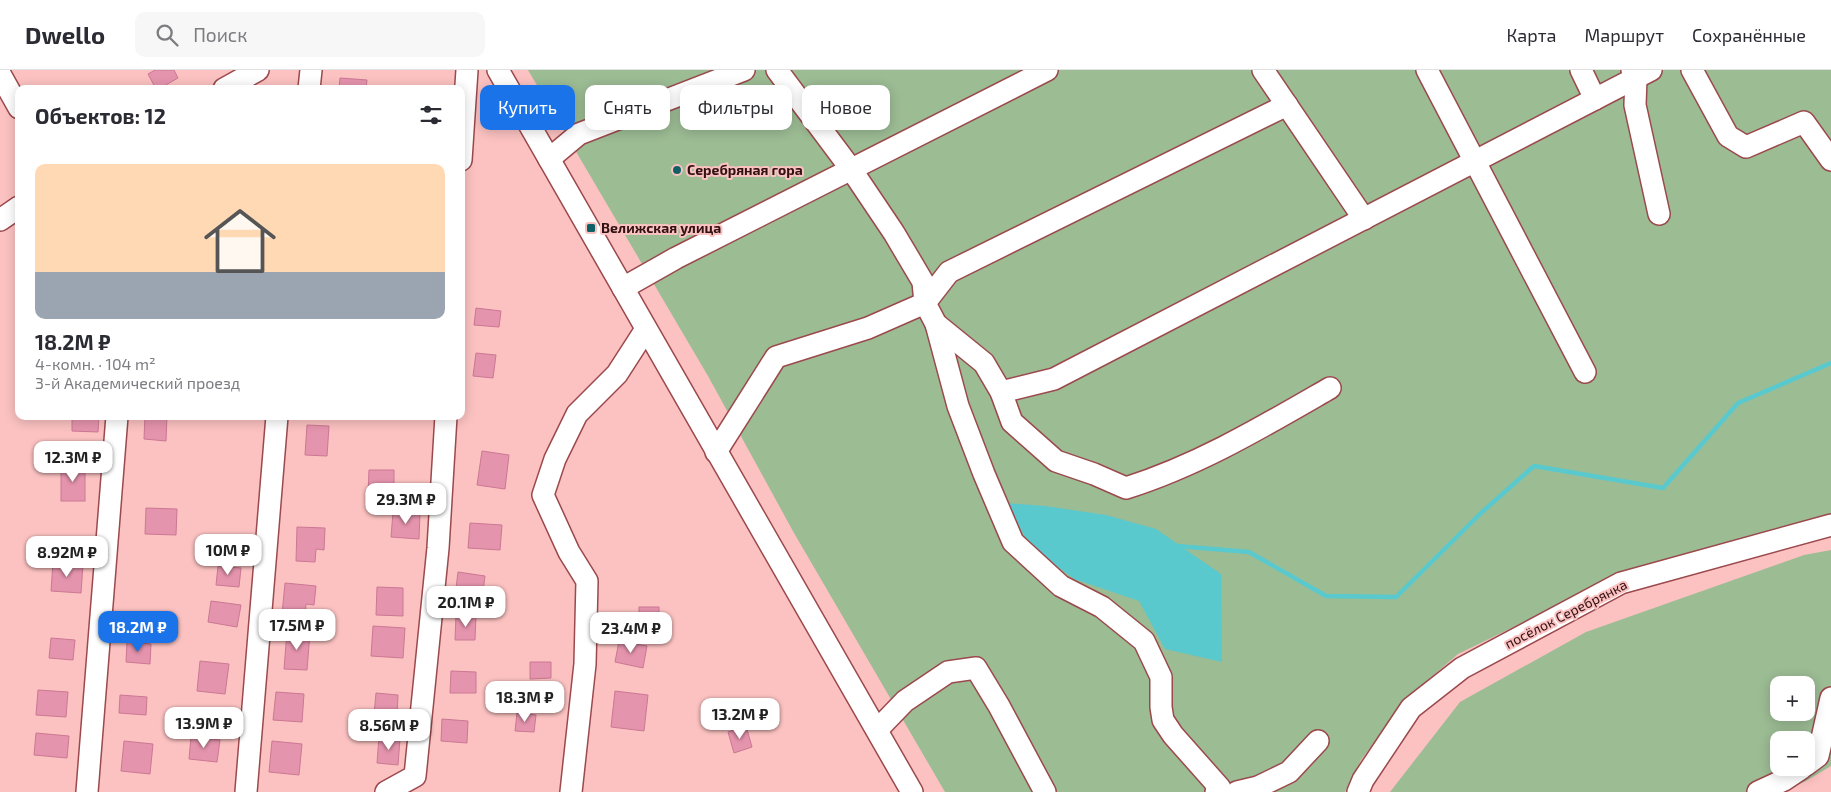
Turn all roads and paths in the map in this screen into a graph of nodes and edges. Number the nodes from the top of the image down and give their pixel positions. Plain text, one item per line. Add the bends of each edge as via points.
1 (258, 70) edge
2 (312, 70) edge
3 (467, 70) edge
4 (744, 70) edge
5 (777, 70) edge
6 (1047, 70) edge
7 (1263, 70) edge
8 (1427, 70) edge
9 (1581, 70) edge
10 (1692, 70) edge
11 (501, 72) edge
12 (1640, 73) edge
13 (0, 74) edge
14 (231, 85) edge
15 (310, 85) edge
16 (1595, 99) junction
17 (465, 100) edge
18 (15, 101) edge
19 (1287, 105) junction
20 (549, 159) junction
21 (1831, 160) edge
22 (1474, 162) junction
23 (851, 169) junction
24 (15, 210) edge
25 (1659, 214) dead end
26 (1364, 219) junction
27 (0, 220) edge
28 (623, 288) junction
29 (925, 303) junction
30 (936, 324) junction
31 (646, 329) junction
32 (1584, 372) dead end
33 (1330, 388) dead end
34 (1001, 392) junction
35 (117, 420) edge
36 (277, 420) edge
37 (446, 420) edge
38 (716, 452) junction
39 (1831, 526) edge
40 (1831, 698) edge
41 (876, 730) junction
42 (1318, 741) dead end
43 (1815, 758) edge
44 (1790, 776) edge
45 (414, 784) edge
46 (1226, 791) edge
47 (86, 792) edge
48 (246, 792) edge
49 (386, 792) edge
50 (571, 792) edge
51 (912, 792) edge
52 (1045, 792) edge
53 (1358, 792) edge
54 (1758, 792) edge

1 - 14 street
2 - 15 street
3 - 17 street
4 - 20 street via 579,134
5 - 23 street
6 - 23 street
7 - 19 street
8 - 22 street
9 - 16 street
10 - 21 street via 1728,136 1746,147 1804,122
11 - 20 street
12 - 16 street
12 - 25 street via 1635,105
13 - 18 street
16 - 22 street
19 - 26 street
19 - 29 street via 949,272
20 - 28 street
22 - 26 street
22 - 32 street
23 - 28 street
23 - 29 street via 923,282
24 - 27 street
26 - 34 street via 1054,379
28 - 31 street
29 - 30 street
29 - 38 street via 868,328 776,357
30 - 34 street via 984,363
30 - 46 street via 958,406 1013,542 1061,586 1102,607 1144,641 1161,677 1163,720
31 - 38 street
31 - 50 street via 617,374 577,414 555,459 543,496 569,552 587,581 585,664
33 - 34 street via 1213,453 1159,478 1126,488 1056,461 1012,422
35 - 47 street
36 - 48 street
37 - 45 street via 438,548
38 - 41 street
39 - 53 street, посёлок Серебрянка via 1621,583 1462,668 1412,708
40 - 43 street
41 - 51 street
41 - 52 street via 905,701 948,672 976,668
42 - 46 street via 1289,772 1258,787
44 - 54 street
45 - 49 street

